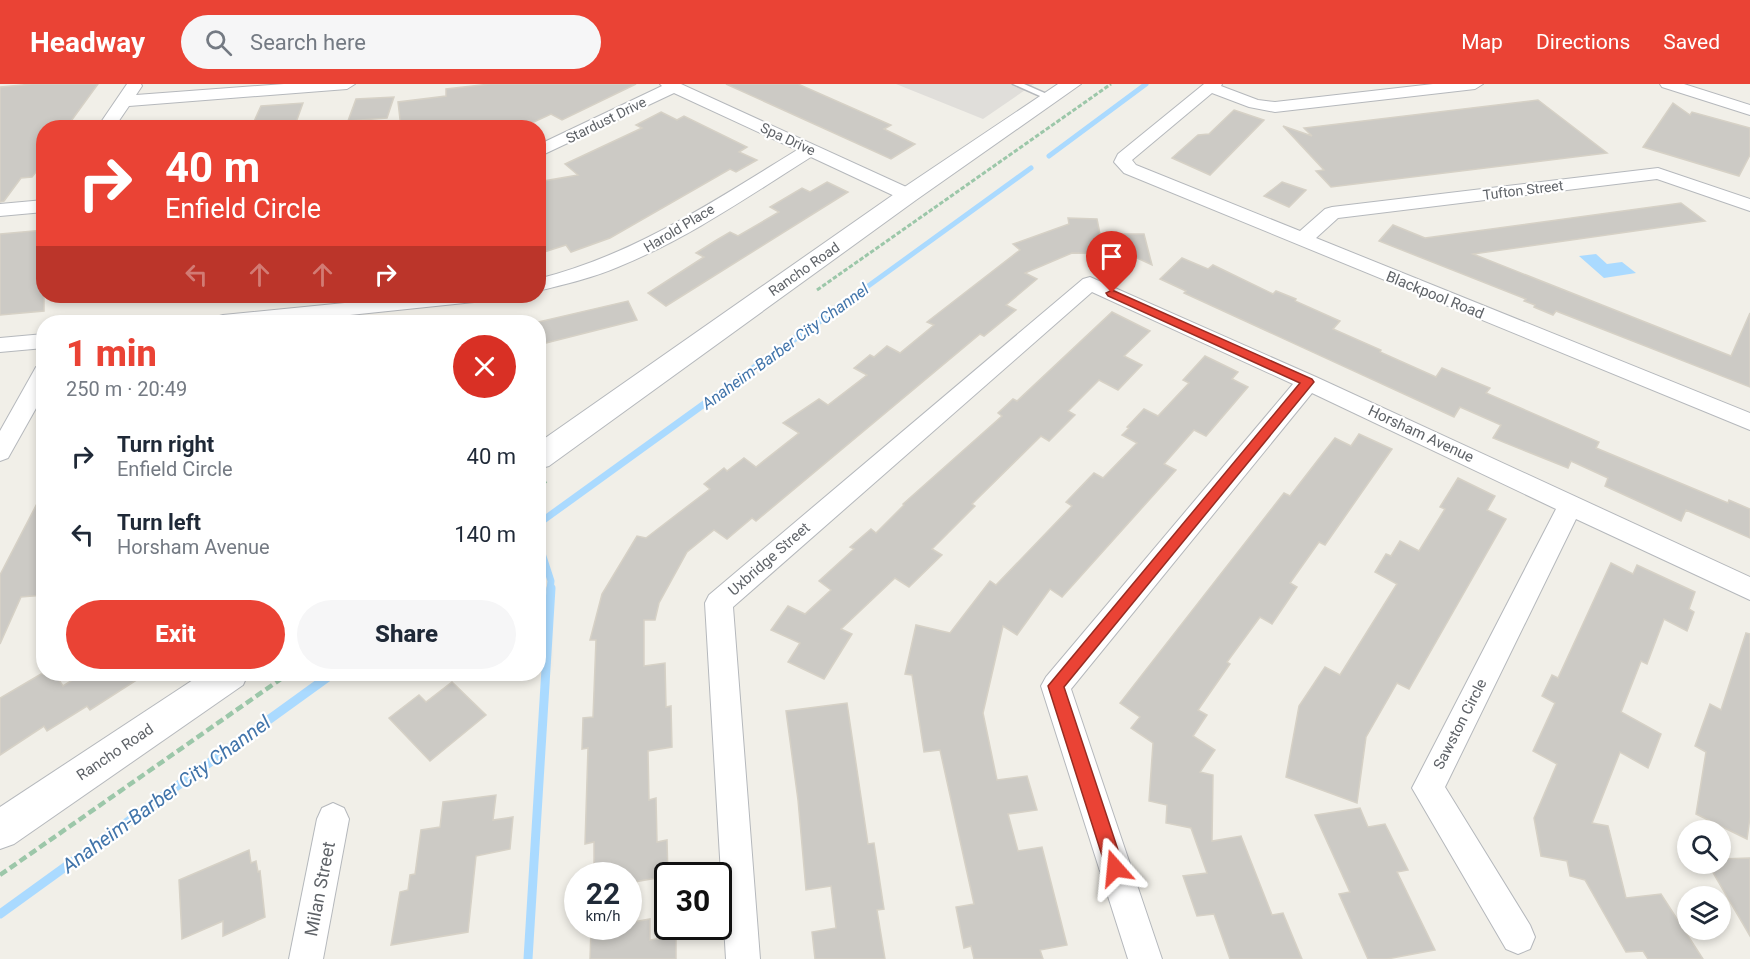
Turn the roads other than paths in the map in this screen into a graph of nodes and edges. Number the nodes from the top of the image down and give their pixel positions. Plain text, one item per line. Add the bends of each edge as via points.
1 (135, 84) edge
2 (347, 84) edge
3 (1017, 84) edge
4 (1475, 84) edge
5 (1668, 84) edge
6 (670, 85) edge
7 (1212, 86) edge
8 (1062, 91) edge
9 (125, 101) junction
10 (1750, 110) edge
11 (111, 120) edge
12 (546, 148) edge
13 (810, 150) junction
14 (908, 195) junction
15 (1750, 205) edge
16 (36, 207) edge
17 (0, 210) edge
18 (1302, 240) junction
19 (546, 283) edge
20 (1090, 283) joint
21 (441, 303) edge
22 (390, 314) edge
23 (369, 315) edge
24 (36, 341) edge
25 (0, 345) edge
26 (1308, 382) junction
27 (36, 387) edge
28 (1750, 423) edge
29 (0, 452) edge
30 (546, 467) edge
31 (1571, 504) junction
32 (1750, 588) edge
33 (220, 681) edge
34 (333, 819) dead end
35 (0, 830) edge
36 (1518, 937) dead end
37 (306, 959) edge
38 (743, 959) edge
39 (1145, 959) edge

1 - 9 street
2 - 9 street
3 - 8 lane
4 - 7 street via 1275,106 1255,104
5 - 10 street
6 - 12 street, Stardust Drive
6 - 13 street, Spa Drive
7 - 18 street, Blackpool Road via 1124,158 1124,162 1130,169
8 - 14 street, Rancho Road
9 - 11 street
13 - 14 street, Spa Drive
13 - 19 street, Harold Place via 637,254
14 - 30 street, Rancho Road
15 - 18 street, Tufton Street via 1658,173 1332,213
16 - 17 street
18 - 28 street, Blackpool Road
20 - 26 street, Horsham Avenue
20 - 38 street, Uxbridge Street via 718,603
21 - 22 street
22 - 23 street
24 - 25 street
26 - 31 street, Horsham Avenue
26 - 39 street via 1056,686
27 - 29 street
31 - 32 street, Horsham Avenue
31 - 36 street, Sawston Circle via 1428,788
33 - 35 street, Rancho Road
34 - 37 street, Milan Street

